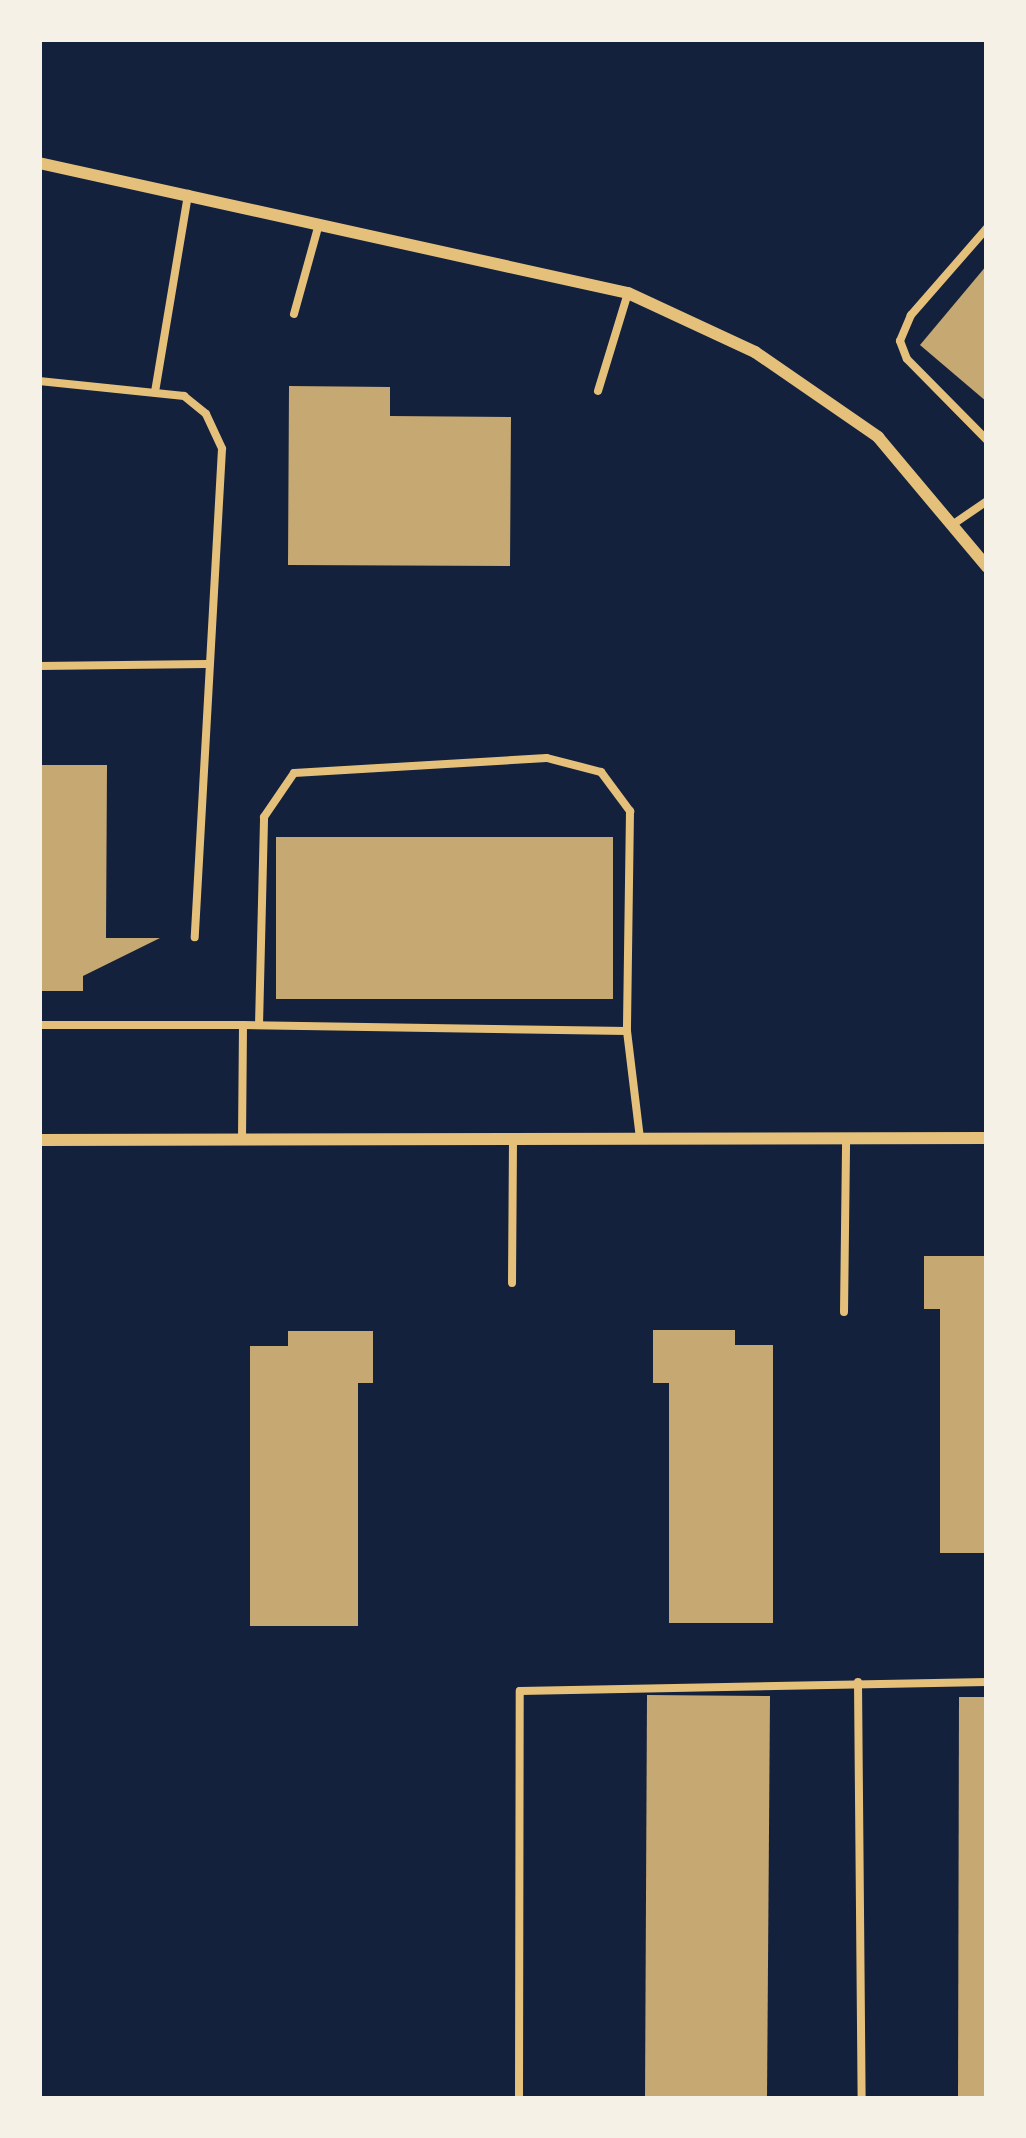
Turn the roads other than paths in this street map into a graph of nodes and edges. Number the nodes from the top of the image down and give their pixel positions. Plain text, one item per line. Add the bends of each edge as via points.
1 (39, 163) edge
2 (188, 192) junction
3 (320, 222) junction
4 (987, 228) edge
5 (628, 293) junction
6 (294, 314) dead end
7 (39, 381) edge
8 (598, 391) dead end
9 (155, 392) junction
10 (987, 440) edge
11 (987, 501) edge
12 (952, 525) junction
13 (987, 567) edge
14 (207, 664) junction
15 (39, 666) edge
16 (195, 937) dead end
17 (39, 1024) edge
18 (243, 1025) junction
19 (259, 1025) junction
20 (628, 1031) junction
21 (846, 1138) junction
22 (987, 1138) edge
23 (513, 1139) junction
24 (640, 1139) junction
25 (39, 1140) edge
26 (242, 1140) junction
27 (512, 1283) dead end
28 (844, 1312) dead end
29 (858, 1682) junction
30 (987, 1682) edge
31 (519, 2099) edge
32 (862, 2099) edge

1 - 2 street
2 - 3 street
2 - 9 lane
3 - 5 street
3 - 6 lane
4 - 10 lane via 911,315 899,341
5 - 8 lane
5 - 12 street via 755,352 878,437
7 - 9 lane
9 - 14 lane via 184,396 206,414 222,449
11 - 12 lane
12 - 13 street
14 - 15 lane
14 - 16 lane
17 - 18 lane
18 - 19 lane
18 - 26 lane
19 - 20 lane
19 - 20 lane via 264,817 294,773 547,758 601,772 630,811
20 - 24 lane
21 - 22 street
21 - 24 street
21 - 28 lane
23 - 24 street
23 - 26 street
23 - 27 lane
25 - 26 street
29 - 30 lane
29 - 31 lane via 520,1691
29 - 32 lane

